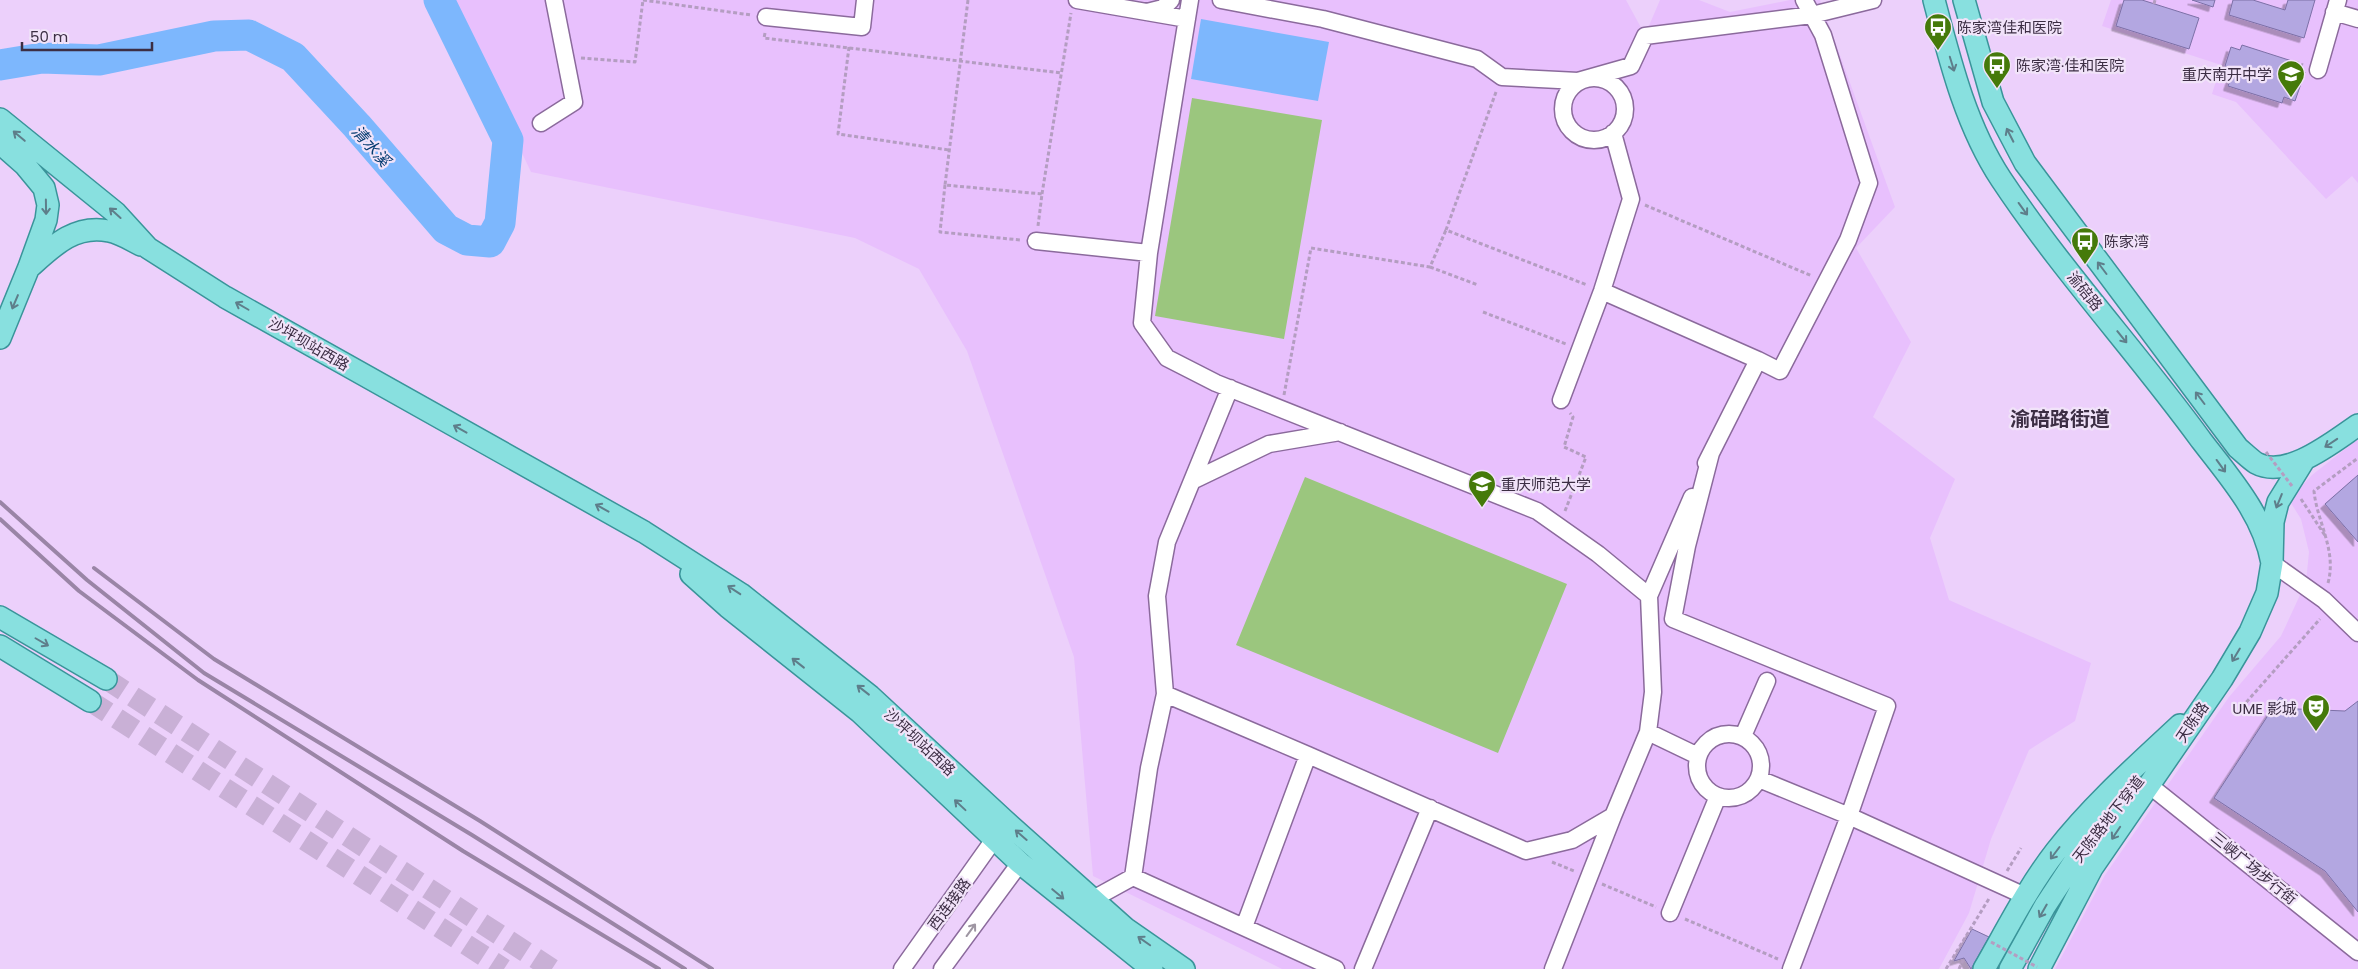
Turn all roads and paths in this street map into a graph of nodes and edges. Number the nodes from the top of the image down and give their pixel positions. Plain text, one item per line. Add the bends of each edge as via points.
1 (554, 0) edge
2 (642, 0) edge
3 (865, 0) edge
4 (968, 0) edge
5 (1124, 0) edge
6 (1171, 0) edge
7 (1190, 0) edge
8 (1221, 0) edge
9 (1804, 0) edge
10 (1873, 0) edge
11 (1934, 0) edge
12 (1964, 0) edge
13 (1074, 5) edge
14 (2336, 6) edge
15 (1146, 12) junction
16 (1812, 15) junction
17 (766, 17) joint
18 (1187, 19) junction
19 (2358, 19) edge
20 (565, 56) junction
21 (960, 60) junction
22 (2318, 70) dead end
23 (1062, 72) junction
24 (1502, 77) junction
25 (1578, 81) junction
26 (0, 119) edge
27 (541, 123) dead end
28 (1613, 133) junction
29 (0, 143) edge
30 (949, 150) junction
31 (32, 159) junction
32 (945, 185) junction
33 (1042, 194) junction
34 (1631, 199) junction
35 (1446, 230) junction
36 (1036, 241) junction
37 (148, 248) junction
38 (1149, 252) junction
39 (29, 267) junction
40 (1430, 267) junction
41 (1826, 282) junction
42 (1478, 285) dead end
43 (1602, 291) junction
44 (1483, 312) dead end
45 (0, 338) edge
46 (1580, 350) junction
47 (1758, 360) junction
48 (1230, 388) junction
49 (1561, 400) joint
50 (1282, 409) junction
51 (2358, 425) edge
52 (1340, 432) junction
53 (2266, 452) dead end
54 (1710, 454) junction
55 (2358, 458) edge
56 (2304, 460) junction
57 (1192, 481) junction
58 (2292, 486) dead end
59 (2312, 515) dead end
60 (1559, 526) junction
61 (644, 532) junction
62 (2329, 541) junction
63 (2272, 563) junction
64 (1649, 596) junction
65 (2327, 604) junction
66 (0, 617) edge
67 (2358, 633) edge
68 (0, 646) edge
69 (106, 679) tunnel mouth
70 (2222, 679) junction
71 (1767, 681) dead end
72 (1165, 694) junction
73 (90, 701) tunnel mouth
74 (2242, 707) dead end
75 (1648, 732) junction
76 (1743, 736) junction
77 (1308, 755) junction
78 (1698, 756) junction
79 (1759, 779) junction
80 (2149, 785) junction
81 (1718, 796) junction
82 (1430, 808) junction
83 (1613, 816) junction
84 (1850, 816) junction
85 (995, 838) junction
86 (2021, 848) dead end
87 (1020, 862) junction
88 (1133, 877) junction
89 (1998, 884) junction
90 (2025, 896) junction
91 (1093, 900) junction
92 (1670, 913) dead end
93 (1244, 927) junction
94 (1991, 942) dead end
95 (2358, 952) edge
96 (1964, 958) dead end
97 (2038, 968) edge
98 (902, 969) edge
99 (942, 969) edge
100 (1152, 969) edge
101 (1184, 969) edge
102 (1336, 969) edge
103 (1363, 969) edge
104 (1552, 969) edge
105 (1791, 969) edge
106 (1946, 969) edge
107 (1958, 969) edge
108 (1984, 969) edge
109 (2010, 969) edge

1 - 20 street
2 - 17 path
2 - 20 path via 634,62
3 - 17 street via 862,27
4 - 21 path
5 - 15 street via 1136,10
6 - 15 street via 1163,8
7 - 18 street
8 - 24 street via 1322,19 1476,59
9 - 16 street
10 - 16 street
11 -> 63 main road, 渝碚路 via 1967,113 2000,178 2253,510 2268,542
56 -> 12 main road, 渝碚路 via 2291,466 2258,464 2238,448 2084,245 2025,163 1994,102
13 - 15 street
13 - 23 path
14 - 19 street
14 - 22 street
15 - 18 street
16 - 25 street via 1645,36 1631,66
16 - 41 street via 1823,35 1869,183 1848,240
18 - 38 street
20 - 27 street via 574,102
21 - 23 path
21 - 30 path
21 - 30 path via 849,47 838,134
23 - 33 path
24 - 25 street
24 - 35 path
25 - 28 street via 1597,77 1616,86 1625,105 1624,116
25 - 28 street via 1565,95 1563,110 1567,125 1583,138 1604,138
31 -> 26 main road, 沙坪坝站西路
28 - 34 street
29 - 31 main road, 沙坪坝站西路
30 - 32 path
37 -> 31 main road, 沙坪坝站西路 via 116,213
31 -> 39 main road, 沙坪坝站西路 via 48,205
32 - 33 path
32 - 36 path via 940,232
33 - 36 path
34 - 41 path
34 - 43 street
35 - 40 path
35 - 43 path
36 - 38 street
37 - 39 main road via 110,231 86,229 58,241
61 -> 37 main road, 沙坪坝站西路 via 233,302
38 - 48 street via 1142,323 1167,358
39 -> 45 main road, 沙坪坝站西路
40 - 42 path
40 - 50 path via 1311,248
41 - 47 street via 1780,371
43 - 46 street
43 - 47 street
44 - 46 path
46 - 49 street
47 - 54 street
48 - 50 street
48 - 57 street
49 - 60 path via 1573,417 1564,447 1586,456
50 - 52 street
51 -> 56 main road
52 - 57 street via 1269,444
52 - 60 street via 1537,511
53 - 58 path, bridge
54 - 64 street
54 - 84 street via 1673,619 1888,706
55 - 62 path via 2314,491 2315,505
56 -> 63 main road, 天陈路 via 2278,502 2273,522
57 - 72 street via 1167,542 1157,596
59 - 62 path
60 - 64 street
85 -> 61 main road, 沙坪坝站西路 via 860,712 728,607
91 -> 61 main road, 沙坪坝站西路 via 870,696 741,594
62 - 65 path via 2331,574
63 - 65 street
63 -> 70 main road, 天陈路 via 2267,593 2250,632
64 - 75 street via 1653,692
65 - 67 street
65 - 74 path
66 -> 69 main road
68 - 73 main road
70 - 80 main road, 天陈路
70 -> 90 main road via 2183,723 2119,782 2056,850
70 -> 109 main road, 天陈路地下穿道 via 2076,859
71 - 76 street
72 - 77 street
72 - 88 street via 1149,768
75 - 78 street
75 - 83 street
76 - 78 street via 1725,733 1708,740
76 - 79 street via 1760,754
77 - 82 street
77 - 93 street
78 - 81 street via 1697,772 1704,787
79 - 81 street via 1749,791 1734,798
79 - 84 street
80 - 95 street, 三峡广场步行街
80 -> 97 main road, 天陈路 via 2092,868
81 - 92 street
82 - 83 street via 1526,851 1572,840
82 - 103 street
83 - 104 street
84 - 89 street
84 - 105 street
85 - 87 main road, 沙坪坝站西路
85 - 98 street, 西连接路
86 - 89 path
99 -> 87 street
87 -> 100 main road, 沙坪坝站西路
88 - 91 street
88 - 93 street
89 - 90 street
89 - 106 path
90 - 108 main road
101 -> 91 main road, 沙坪坝站西路 via 1125,928
93 - 102 street
94 - 97 path, bridge
96 - 107 path

